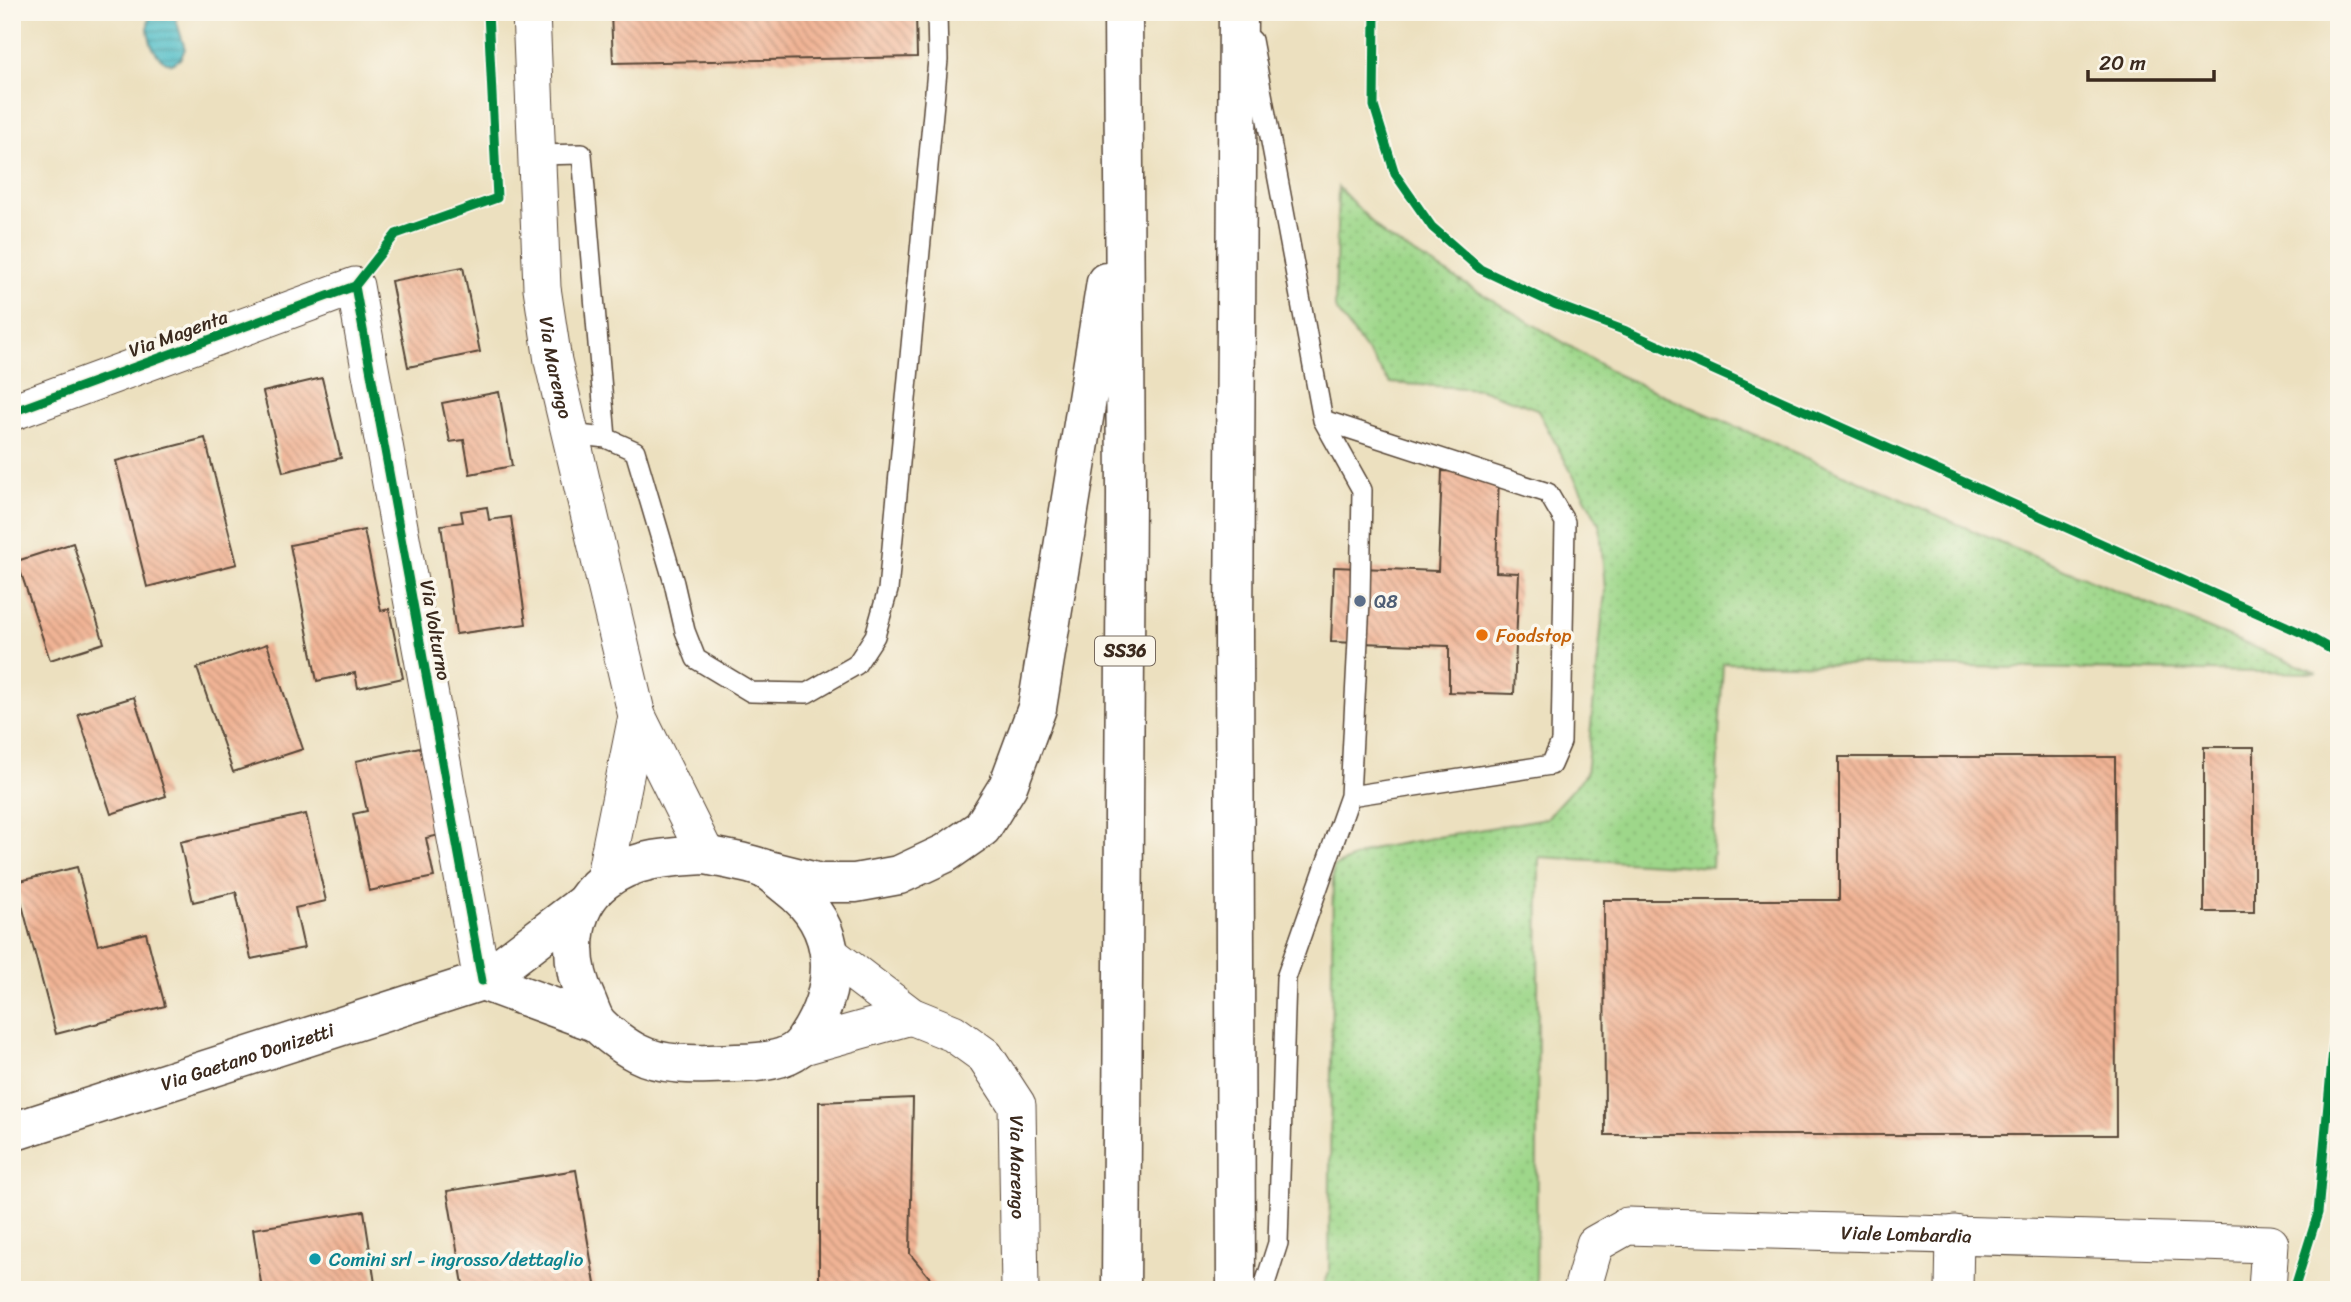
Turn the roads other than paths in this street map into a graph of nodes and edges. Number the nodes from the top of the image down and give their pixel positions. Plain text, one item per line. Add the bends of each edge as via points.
1 (531, 12) edge
2 (937, 12) edge
3 (1123, 12) edge
4 (1238, 12) edge
5 (1248, 12) edge
6 (537, 155) junction
7 (1123, 176) junction
8 (355, 286) joint
9 (12, 412) edge
10 (1324, 420) junction
11 (570, 434) junction
12 (606, 438) junction
13 (637, 716) junction
14 (1350, 796) junction
15 (706, 855) junction
16 (764, 869) junction
17 (594, 892) junction
18 (831, 955) junction
19 (482, 981) junction
20 (911, 1016) junction
21 (597, 1023) junction
22 (800, 1047) junction
23 (12, 1132) edge
24 (1955, 1234) junction
25 (1020, 1290) edge
26 (1121, 1290) edge
27 (1236, 1290) edge
28 (1263, 1290) edge
29 (1581, 1290) edge
30 (1954, 1290) edge
31 (2267, 1290) edge

1 - 6 street, Via Marengo
2 - 12 lane via 938,60 888,590 875,636 856,665 807,694 751,692 696,659 635,452
3 - 7 main road, SS36
4 - 27 main road
5 - 10 lane
6 - 11 street, Via Marengo via 542,288
6 - 12 lane via 582,154
7 - 16 main road via 1037,708 1008,786 982,828 946,853 899,875 855,884 820,883
7 - 26 main road, SS36 via 1126,495
8 - 9 street, Via Magenta
8 - 19 street, Via Volturno
10 - 14 lane via 1362,490
10 - 14 lane via 1548,493 1565,522 1561,742 1551,765
11 - 12 lane
11 - 13 street, Via Marengo
13 - 15 street, Via Marengo
13 - 17 street, Via Marengo
14 - 28 lane via 1286,978 1278,1243
15 - 16 main road
15 - 17 main road via 635,864
16 - 18 main road via 796,893 818,919
17 - 19 main road, Via Gaetano Donizetti
17 - 21 main road via 572,941 578,983
18 - 20 street, Via Marengo
18 - 22 main road via 828,989 817,1023
19 - 21 main road
19 - 23 main road, Via Gaetano Donizetti
20 - 22 street
20 - 25 street, Via Marengo via 953,1033 985,1056 1017,1105
21 - 22 main road via 638,1054 681,1065 765,1063
24 - 29 street, Viale Lombardia via 1627,1226 1595,1244
24 - 30 street
24 - 31 street, Viale Lombardia via 2270,1244

